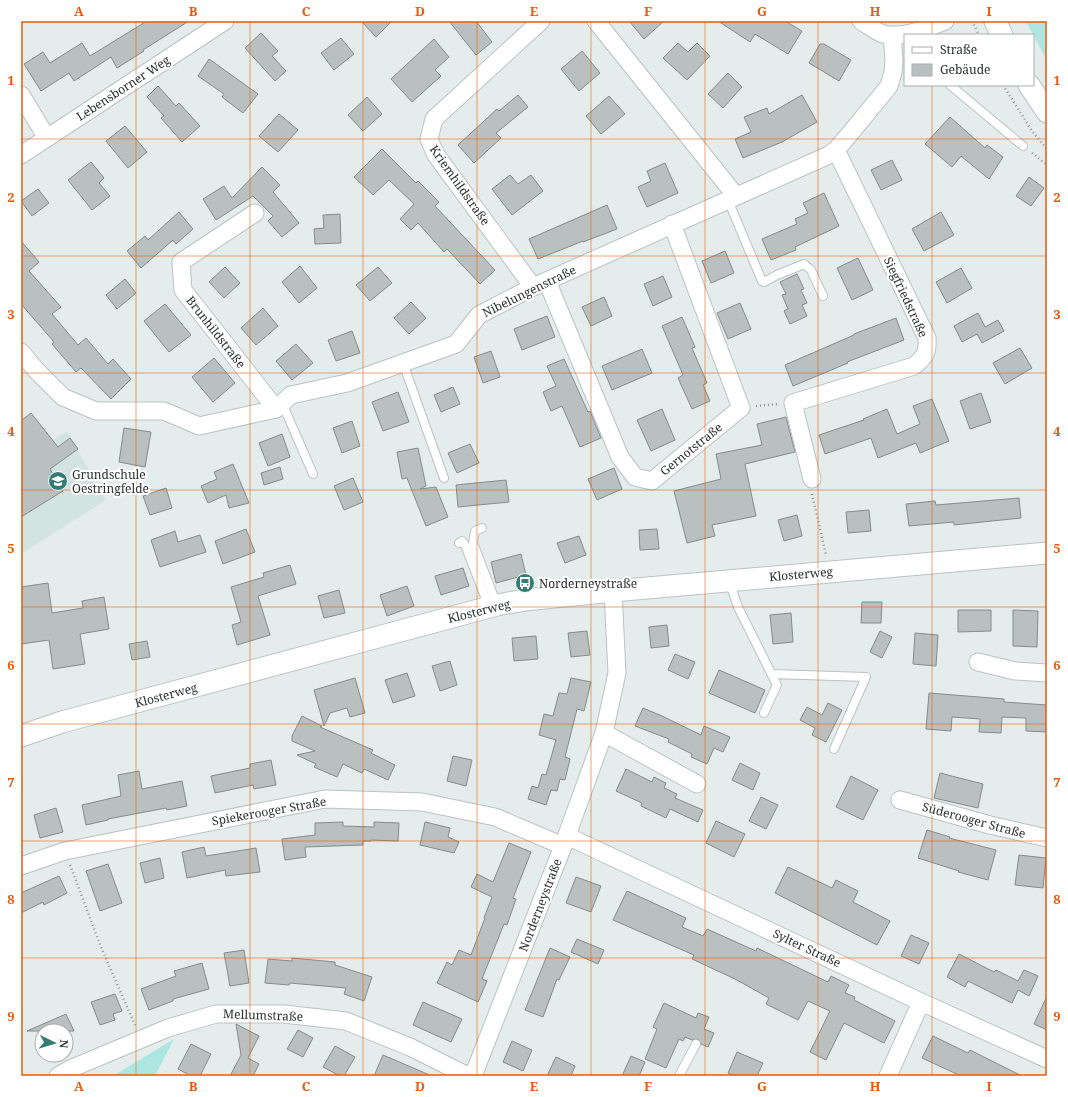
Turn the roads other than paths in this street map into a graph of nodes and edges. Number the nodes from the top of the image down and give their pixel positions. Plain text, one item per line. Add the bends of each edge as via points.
1 (225, 21) edge
2 (541, 21) edge
3 (596, 21) edge
4 (861, 21) edge
5 (919, 21) edge
6 (945, 21) edge
7 (995, 21) edge
8 (897, 34) junction
9 (1002, 34) edge
10 (900, 61) edge
11 (951, 86) edge
12 (1030, 86) edge
13 (21, 95) edge
14 (1047, 112) edge
15 (47, 138) junction
16 (1022, 146) road end
17 (836, 150) junction
18 (21, 155) edge
19 (732, 198) junction
20 (255, 213) dead end
21 (672, 224) junction
22 (540, 284) junction
23 (824, 296) dead end
24 (21, 352) edge
25 (403, 363) junction
26 (279, 406) junction
27 (313, 474) dead end
28 (444, 478) dead end
29 (812, 479) road end
30 (482, 528) dead end
31 (459, 543) dead end
32 (1047, 553) edge
33 (728, 580) junction
34 (613, 590) junction
35 (493, 606) junction
36 (978, 662) dead end
37 (1047, 673) edge
38 (772, 674) junction
39 (764, 713) dead end
40 (604, 733) junction
41 (21, 736) edge
42 (834, 749) dead end
43 (697, 784) dead end
44 (900, 800) dead end
45 (1047, 838) edge
46 (565, 841) junction
47 (21, 866) edge
48 (922, 1002) junction
49 (696, 1044) dead end
50 (1047, 1059) edge
51 (58, 1076) edge
52 (468, 1076) edge
53 (473, 1076) edge
54 (678, 1076) edge
55 (888, 1076) edge

1 - 15 street, Lebensborner Weg
2 - 22 street, Kriemhildstraße via 434,119 429,139 436,155
3 - 19 street
4 - 8 street via 883,34
5 - 8 street
6 - 8 street via 920,30
7 - 9 street
8 - 10 street, Nibelungenstraße
10 - 17 street, Nibelungenstraße via 889,86
11 - 16 lane
12 - 14 street
13 - 15 street
15 - 18 street, Lebensborner Weg
17 - 19 street, Nibelungenstraße
17 - 29 street, Siegfriedstraße via 927,338 928,348 923,358 914,366 793,403
19 - 21 street, Nibelungenstraße
19 - 23 lane via 762,281 804,264 811,270
20 - 26 street, Brunhildstraße via 181,262 183,290
21 - 22 street, Nibelungenstraße
21 - 22 street, Gernotstraße via 741,408 652,481 635,478 620,457
22 - 25 street, Nibelungenstraße via 479,315 456,344
24 - 26 street, Nibelungenstraße via 63,397 96,411 164,411 199,426
25 - 26 street, Nibelungenstraße via 347,383 291,395
25 - 28 lane
26 - 27 lane
30 - 35 lane via 475,531 473,543
31 - 35 lane via 462,541 465,544
32 - 33 street, Klosterweg
33 - 34 street, Klosterweg
33 - 38 lane via 738,607
34 - 35 street, Klosterweg
34 - 40 street, Norderneystraße via 617,673
35 - 41 street, Klosterweg via 62,722
36 - 37 street via 1015,671
38 - 39 lane via 777,685
38 - 42 lane via 866,677
40 - 43 street
40 - 46 street, Norderneystraße
44 - 45 street, Süderooger Straße
46 - 47 street, Spiekerooger Straße via 495,817 422,802 325,799 65,851
46 - 48 street, Sylter Straße
46 - 53 street, Norderneystraße
48 - 50 street, Sylter Straße
48 - 55 street
49 - 54 lane
51 - 52 street, Mellumstraße via 168,1028 216,1014 284,1014 346,1021 410,1047

